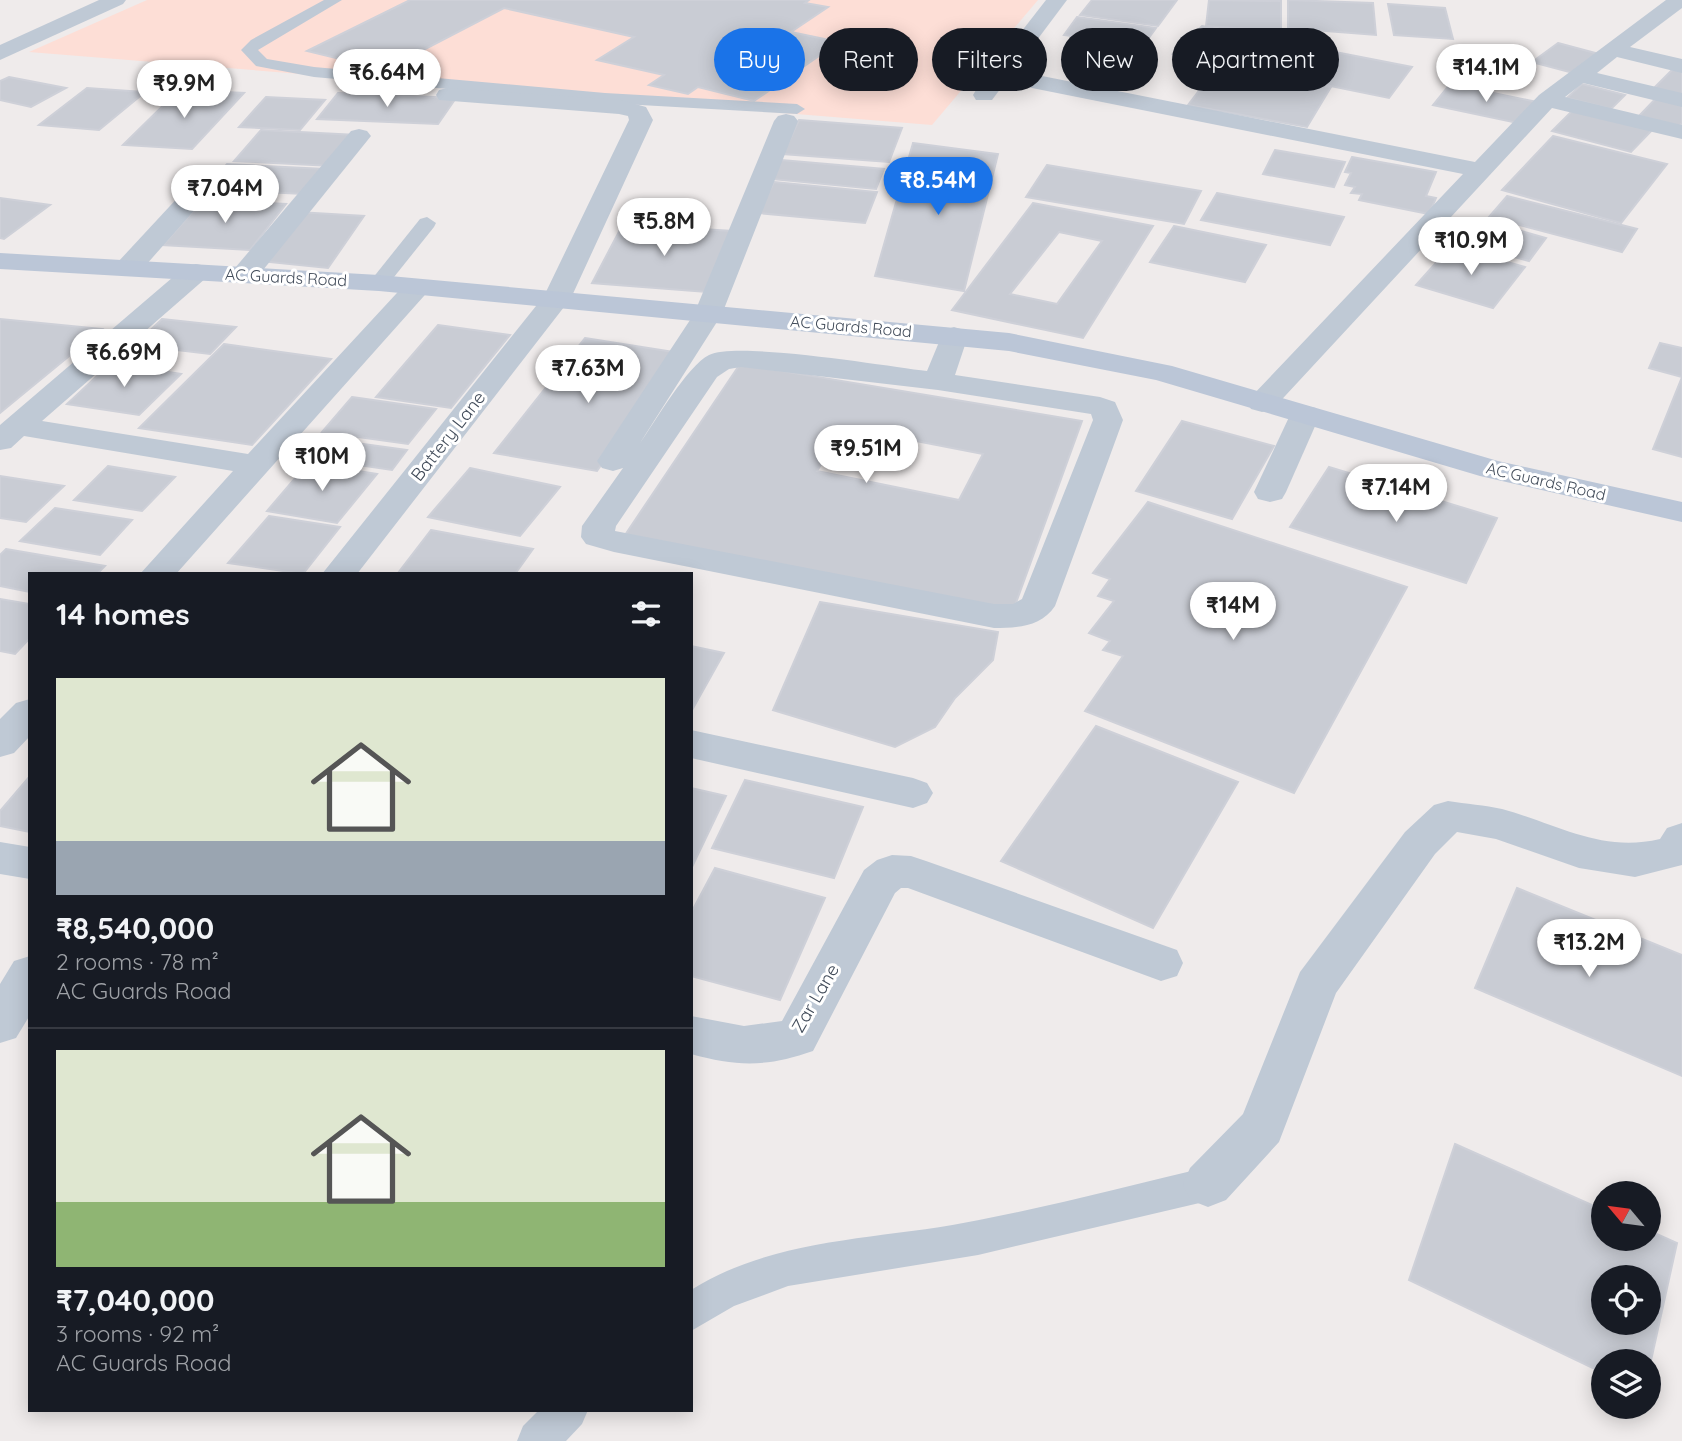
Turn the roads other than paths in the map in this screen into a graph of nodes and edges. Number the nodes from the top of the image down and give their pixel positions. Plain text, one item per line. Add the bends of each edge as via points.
1 (116, 0) edge
2 (335, 0) edge
3 (1057, 0) edge
4 (1680, 1) edge
5 (1652, 21) junction
6 (1682, 28) edge
7 (1614, 50) junction
8 (0, 52) edge
9 (1682, 66) edge
10 (1577, 75) junction
11 (1047, 84) edge
12 (447, 95) dead end
13 (984, 95) dead end
14 (1548, 100) junction
15 (1682, 100) edge
16 (791, 115) joint
17 (1682, 132) edge
18 (359, 136) dead end
19 (1479, 170) junction
20 (204, 184) dead end
21 (427, 223) dead end
22 (0, 261) edge
23 (128, 268) junction
24 (196, 272) junction
25 (245, 274) junction
26 (379, 283) junction
27 (418, 287) junction
28 (557, 298) junction
29 (708, 314) junction
30 (954, 336) junction
31 (938, 381) junction
32 (1262, 403) junction
33 (1305, 415) junction
34 (9, 434) edge
35 (257, 465) junction
36 (1270, 492) dead end
37 (582, 510) dead end
38 (1682, 512) edge
39 (159, 572) edge
40 (341, 572) edge
41 (28, 714) edge
42 (0, 743) edge
43 (693, 744) edge
44 (913, 793) dead end
45 (1682, 839) edge
46 (0, 858) edge
47 (28, 863) edge
48 (1161, 963) dead end
49 (28, 977) edge
50 (0, 1024) edge
51 (693, 1036) edge
52 (1208, 1185) joint
53 (693, 1311) edge
54 (566, 1412) edge
55 (538, 1441) edge

1 - 8 street
2 - 16 lane via 257,43 249,50 253,58 314,72
3 - 13 street
4 - 5 street
5 - 6 street
5 - 7 street
7 - 9 street
7 - 10 street
10 - 14 street
10 - 15 street
11 - 19 street
12 - 28 street, Battery Lane via 638,112 641,120
14 - 17 street
14 - 19 street
16 - 29 street
18 - 25 street
19 - 32 street
20 - 23 street
21 - 26 lane
22 - 23 street, AC Guards Road
23 - 24 street, AC Guards Road
24 - 25 street, AC Guards Road
24 - 34 street
25 - 26 street, AC Guards Road
26 - 27 street, AC Guards Road
27 - 28 street, AC Guards Road
27 - 35 street
28 - 29 street, AC Guards Road
28 - 40 street, Battery Lane
29 - 30 street, AC Guards Road
29 - 37 street
30 - 31 street
30 - 32 street, AC Guards Road via 1009,342 1161,372
31 - 31 street via 1089,403 1104,409 1108,420 1037,606 1019,616 994,616 598,537 598,526 706,372 720,361 741,358
32 - 33 street, AC Guards Road
33 - 36 street
33 - 38 street, AC Guards Road via 1491,469
34 - 35 street
35 - 39 street
41 - 42 street
43 - 44 street
45 - 52 street via 1674,852 1634,861 1579,852 1500,824 1448,816 1420,843 1316,985 1262,1128
46 - 47 street
48 - 51 street, Zar Lane via 911,872 892,871 879,881 797,1037 738,1047
49 - 50 street
52 - 53 lane via 978,1238 788,1268 722,1292
54 - 55 lane

